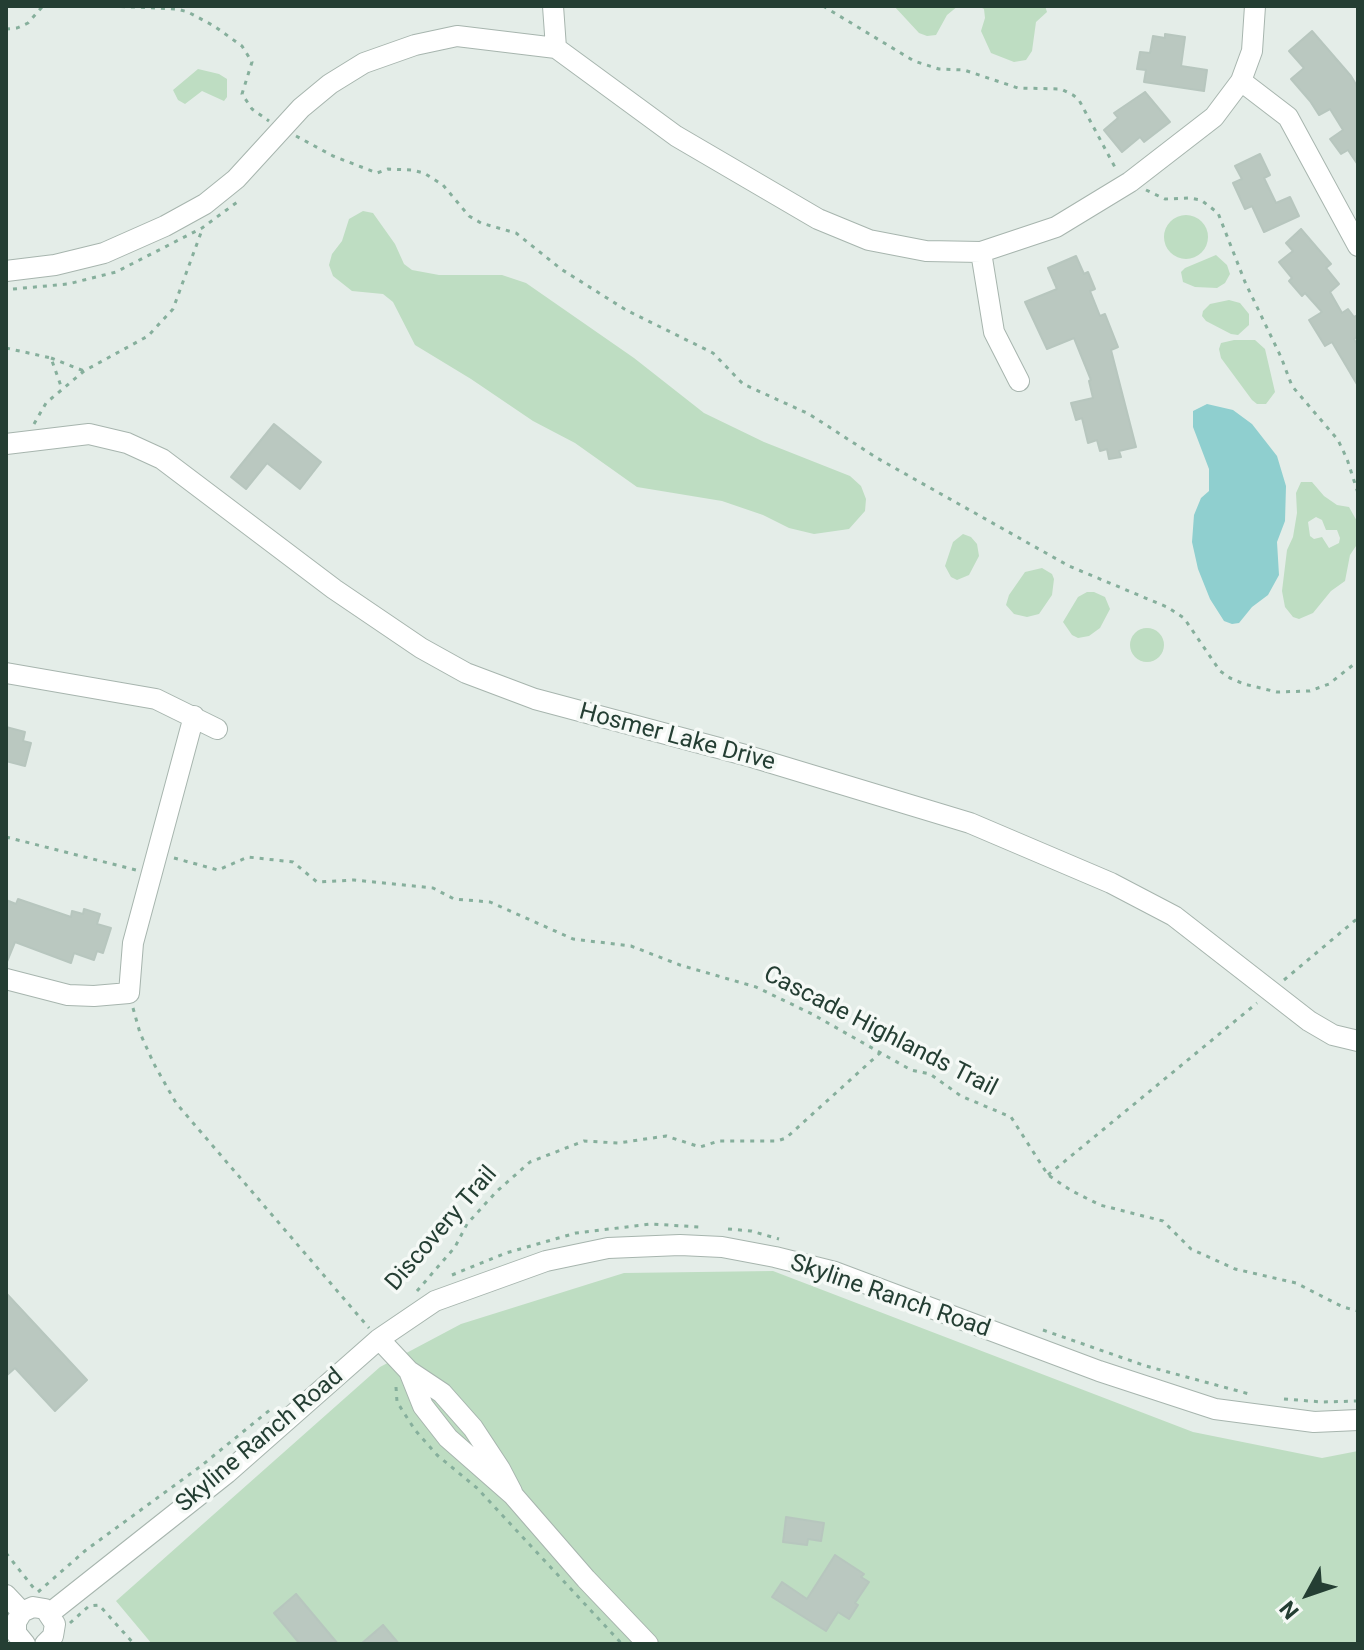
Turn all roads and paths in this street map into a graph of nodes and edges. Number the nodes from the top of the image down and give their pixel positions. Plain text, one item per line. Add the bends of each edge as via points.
1 (43, 6) edge
2 (111, 6) edge
3 (553, 6) edge
4 (823, 6) edge
5 (1255, 6) edge
6 (6, 29) edge
7 (556, 48) junction
8 (1241, 81) junction
9 (284, 129) junction
10 (1130, 182) junction
11 (205, 204) junction
12 (1358, 246) edge
13 (981, 252) junction
14 (6, 271) edge
15 (6, 348) edge
16 (51, 358) junction
17 (84, 371) junction
18 (1019, 381) dead end
19 (62, 389) junction
20 (14, 442) edge
21 (1358, 493) edge
22 (1358, 661) edge
23 (6, 673) edge
24 (194, 716) junction
25 (217, 729) dead end
26 (6, 837) edge
27 (156, 854) junction
28 (151, 875) junction
29 (1358, 918) edge
30 (6, 979) edge
31 (1271, 991) junction
32 (129, 993) junction
33 (1358, 1041) edge
34 (880, 1053) junction
35 (1048, 1175) junction
36 (413, 1296) dead end
37 (1358, 1311) edge
38 (379, 1339) junction
39 (406, 1368) junction
40 (273, 1408) dead end
41 (1358, 1420) edge
42 (6, 1553) edge
43 (6, 1595) edge
44 (22, 1612) junction
45 (50, 1613) junction
46 (66, 1627) dead end
47 (18, 1642) edge
48 (49, 1643) edge
49 (134, 1644) edge
50 (622, 1644) edge
51 (648, 1644) edge

1 - 6 path via 28,23
2 - 9 path via 177,9 214,26 242,46 252,62 242,94 252,109
3 - 7 street
4 - 10 path via 914,61 1029,90 1061,89 1073,95 1121,178
5 - 8 street via 1252,51
7 - 9 street via 457,36 415,45 364,63 330,84
7 - 13 street via 676,136 818,219 869,240 926,251
8 - 10 street via 1214,117
8 - 12 street via 1288,117
9 - 11 street
9 - 22 path via 377,173 424,173 443,185 469,216 516,233 626,310 713,353 743,384 809,414 1069,566 1167,607 1184,618 1230,678 1277,692 1310,691 1329,684
10 - 13 street via 1056,227
10 - 21 path via 1165,199 1201,200 1218,213 1292,386 1338,440
11 - 14 street via 104,253
11 - 17 path via 203,234 173,309 148,336
13 - 18 street via 994,332
15 - 16 path
16 - 17 path
16 - 19 path
17 - 19 path
19 - 20 path
20 - 31 street, Hosmer Lake Drive via 89,434 127,443 162,459 334,589 466,673 535,699 970,823 1174,916
23 - 24 street via 156,699
24 - 25 street
24 - 27 street
26 - 28 path
27 - 28 street
27 - 34 path, Cascade Highlands Trail via 218,870 248,857 293,862 317,882 433,888 454,899 490,902 573,939 631,946 756,987
28 - 32 street via 133,943
29 - 31 path
30 - 32 street via 68,995
31 - 33 street, Hosmer Lake Drive via 1333,1035
31 - 35 path
32 - 38 path via 140,1033 176,1103
34 - 35 path, Cascade Highlands Trail via 1011,1117
34 - 36 path, Discovery Trail via 777,1141 719,1141 700,1147 666,1136 618,1143 584,1141 530,1162 467,1224 455,1247
35 - 37 path, Cascade Highlands Trail via 1100,1205 1163,1221 1191,1249 1235,1269 1296,1283
38 - 39 street
38 - 41 street, Skyline Ranch Road via 435,1301 546,1261 608,1248 722,1247 835,1272 1215,1409 1314,1422
38 - 45 street, Skyline Ranch Road via 227,1473
39 - 50 path via 395,1380 397,1402 415,1430 477,1488
39 - 51 street via 442,1393 473,1428 513,1495
40 - 42 path via 37,1593
43 - 44 street
44 - 45 street via 39,1607
44 - 47 street via 15,1628
45 - 48 street via 55,1624
46 - 49 path via 89,1606 99,1605

